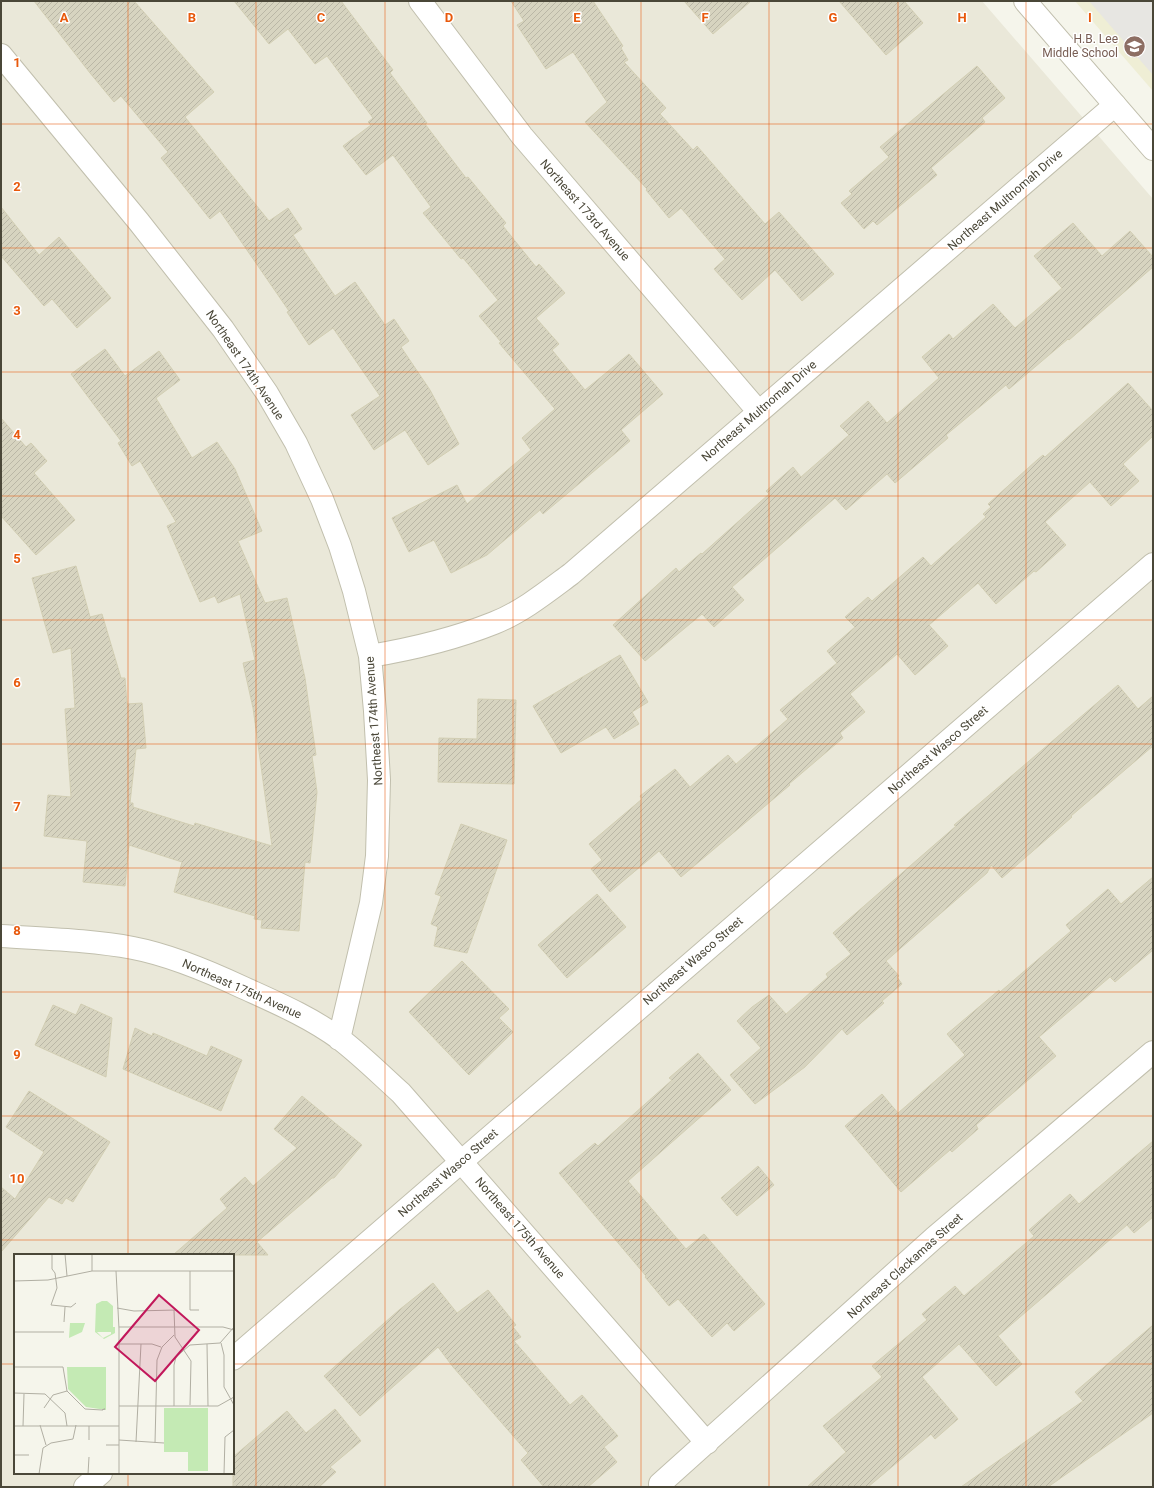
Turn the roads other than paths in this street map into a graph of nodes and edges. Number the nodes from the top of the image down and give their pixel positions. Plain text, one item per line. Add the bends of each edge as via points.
1 (420, 1) edge
2 (1025, 1) edge
3 (1, 55) edge
4 (1115, 105) junction
5 (1153, 148) edge
6 (759, 412) junction
7 (1153, 564) edge
8 (370, 656) junction
9 (1, 936) edge
10 (339, 1039) junction
11 (1153, 1052) edge
12 (462, 1161) junction
13 (234, 1358) edge
14 (707, 1443) junction
15 (100, 1474) edge
16 (660, 1484) dead end
17 (85, 1487) edge

1 - 6 street, Northeast 173rd Avenue via 522,136
2 - 4 street
3 - 8 street, Northeast 174th Avenue via 139,222 223,329 267,393 296,443 322,499 340,546
4 - 5 street
4 - 6 street, Northeast Multnomah Drive
6 - 8 street, Northeast Multnomah Drive via 571,574 534,602 495,623 435,643
7 - 12 street, Northeast Wasco Street
8 - 10 street, Northeast 174th Avenue via 379,780 377,856 371,903
9 - 10 street, Northeast 175th Avenue via 91,942 135,949 182,962 297,1012
10 - 12 street, Northeast 175th Avenue via 401,1093
11 - 14 street, Northeast Clackamas Street via 934,1238
12 - 13 street, Northeast Wasco Street
12 - 14 street, Northeast 175th Avenue
14 - 16 street, Northeast Clackamas Street
15 - 17 street

